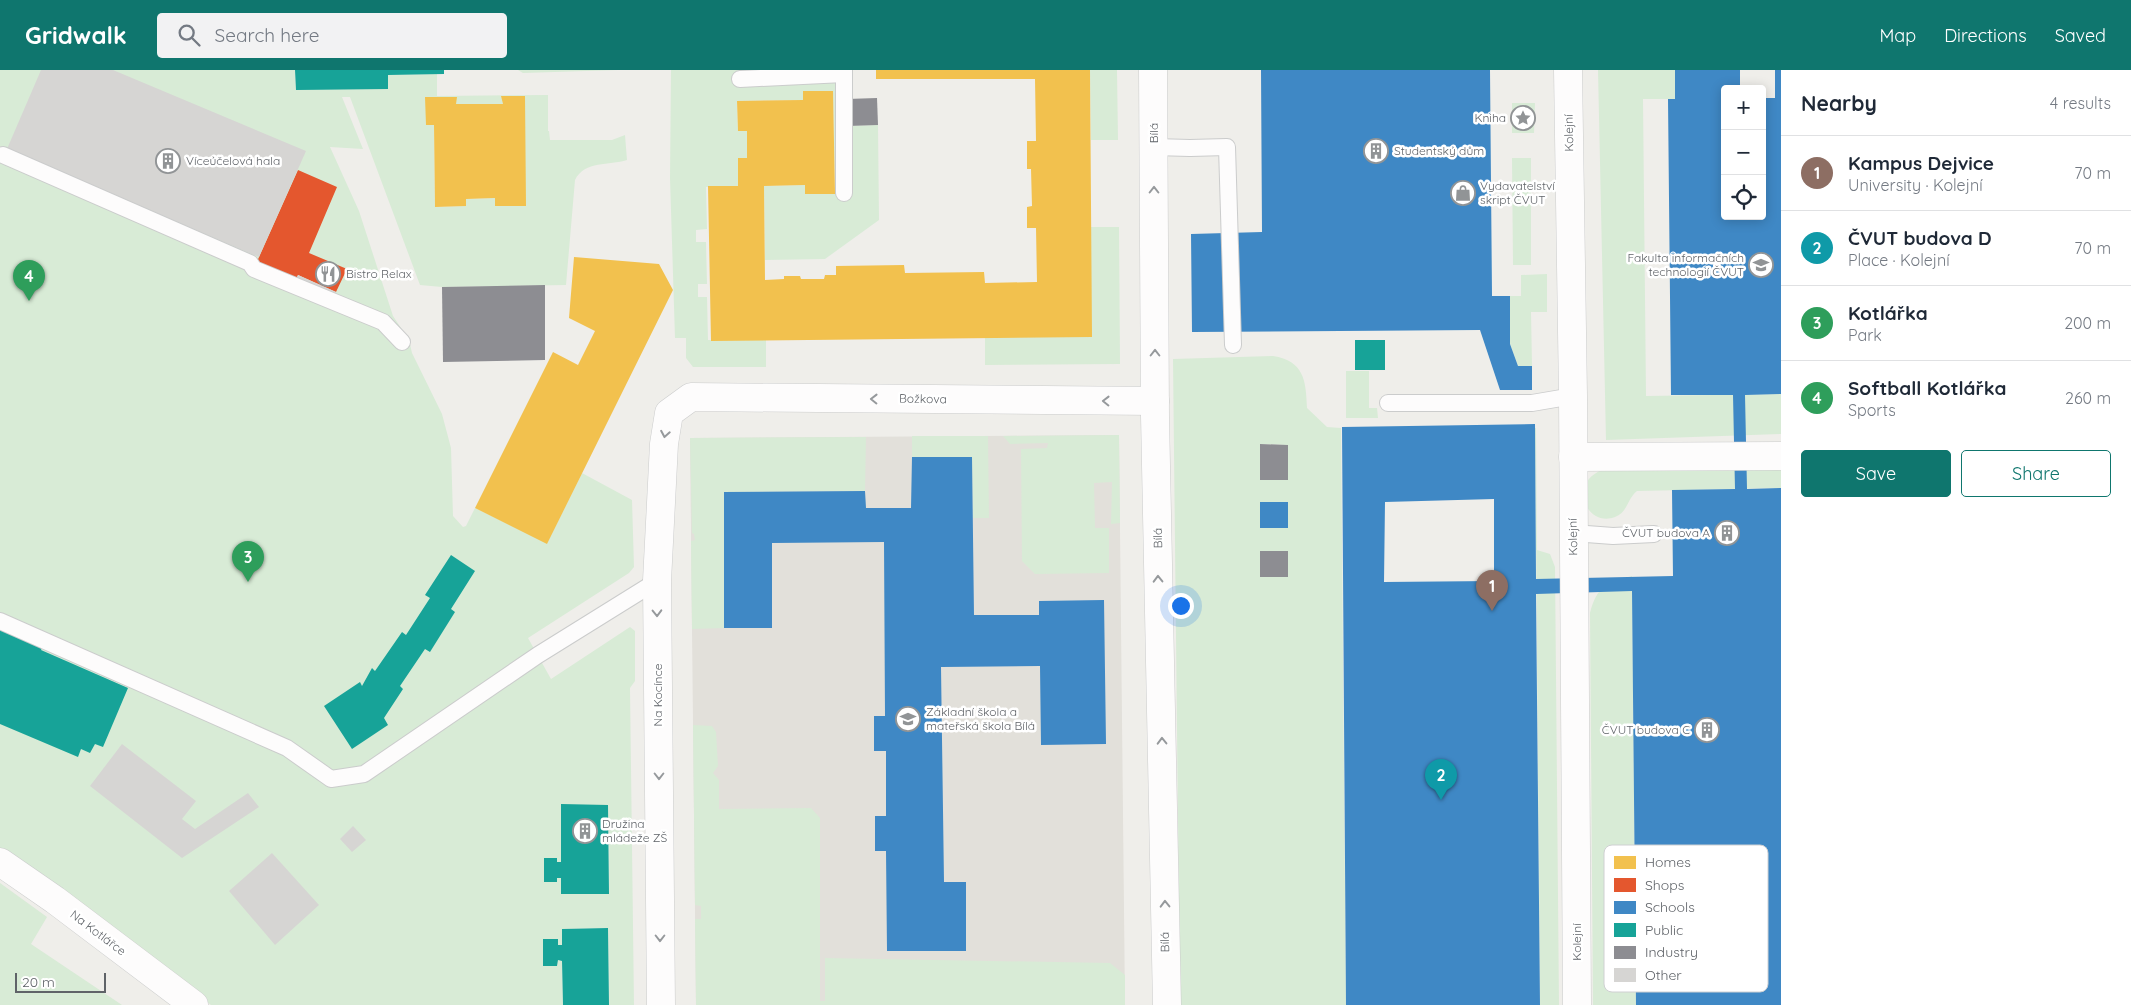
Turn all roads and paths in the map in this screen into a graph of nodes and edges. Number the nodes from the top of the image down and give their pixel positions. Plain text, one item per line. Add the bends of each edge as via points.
1 (1153, 70) edge
2 (1568, 70) edge
3 (844, 72) edge
4 (740, 79) dead end
5 (1154, 147) junction
6 (3, 155) dead end
7 (844, 194) dead end
8 (402, 342) dead end
9 (1233, 345) dead end
10 (1573, 396) junction
11 (692, 397) joint
12 (1155, 401) junction
13 (1388, 404) dead end
14 (1781, 456) edge
15 (1573, 457) junction
16 (1573, 533) junction
17 (1654, 534) dead end
18 (657, 581) junction
19 (0, 622) edge
20 (0, 862) edge
21 (194, 1005) edge
22 (661, 1005) edge
23 (1167, 1005) edge
24 (1577, 1005) edge

1 - 5 street, Bílá
2 - 10 street, Kolejní
3 - 4 lane
3 - 7 lane
5 - 9 lane via 1227,147
12 -> 5 street, Bílá
6 - 8 lane via 250,263 254,269 383,322
10 - 13 lane via 1532,403
10 - 15 street, Kolejní
12 -> 11 street, Božkova
11 -> 18 street, Na Kocínce via 669,412 664,444
23 -> 12 street, Bílá
14 - 15 street
15 - 16 street, Kolejní
16 - 17 lane
16 - 24 street, Kolejní
18 - 19 lane via 538,655 364,774 331,779 287,748
18 -> 22 street, Na Kocínce
20 - 21 street, Na Kotlářce

